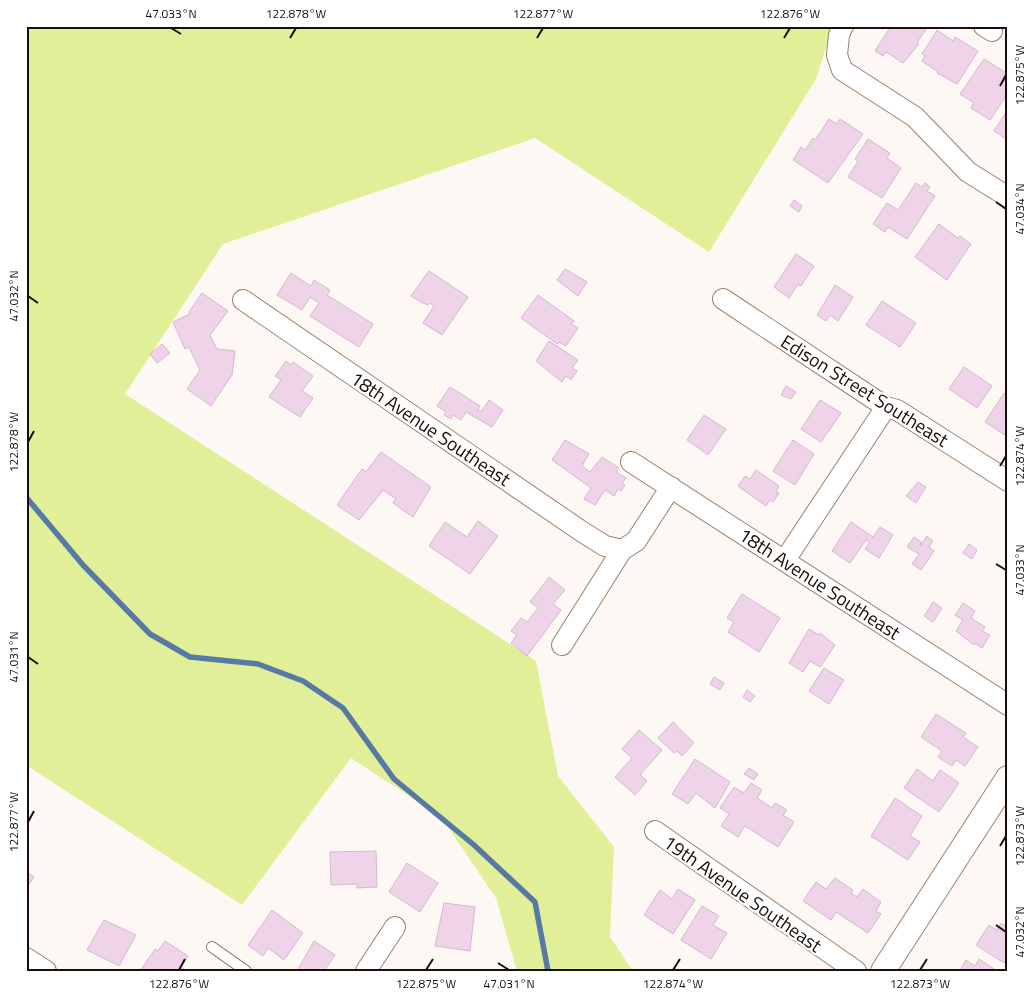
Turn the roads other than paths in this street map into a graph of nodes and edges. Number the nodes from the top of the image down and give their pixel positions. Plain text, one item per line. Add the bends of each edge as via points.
1 (843, 26) edge
2 (1008, 198) edge
3 (723, 298) dead end
4 (244, 300) dead end
5 (886, 407) junction
6 (631, 462) dead end
7 (1008, 481) edge
8 (671, 487) junction
9 (622, 550) junction
10 (785, 560) junction
11 (562, 645) dead end
12 (1006, 698) edge
13 (1008, 778) edge
14 (655, 832) dead end
15 (395, 927) dead end
16 (212, 947) dead end
17 (26, 958) edge
18 (46, 971) edge
19 (246, 971) edge
20 (366, 971) edge
21 (856, 971) edge
22 (883, 971) edge

1 - 2 street via 837,55 842,70 915,117 968,172
3 - 5 street, Edison Street Southeast
4 - 9 street, 18th Avenue Southeast via 581,531 605,546
5 - 7 street, Edison Street Southeast via 897,410
5 - 10 street
6 - 8 street, 18th Avenue Southeast
8 - 9 street via 636,541
8 - 10 street, 18th Avenue Southeast
9 - 11 street
10 - 12 street, 18th Avenue Southeast
13 - 22 street
14 - 21 street, 19th Avenue Southeast
15 - 20 street
16 - 19 lane
17 - 18 street

